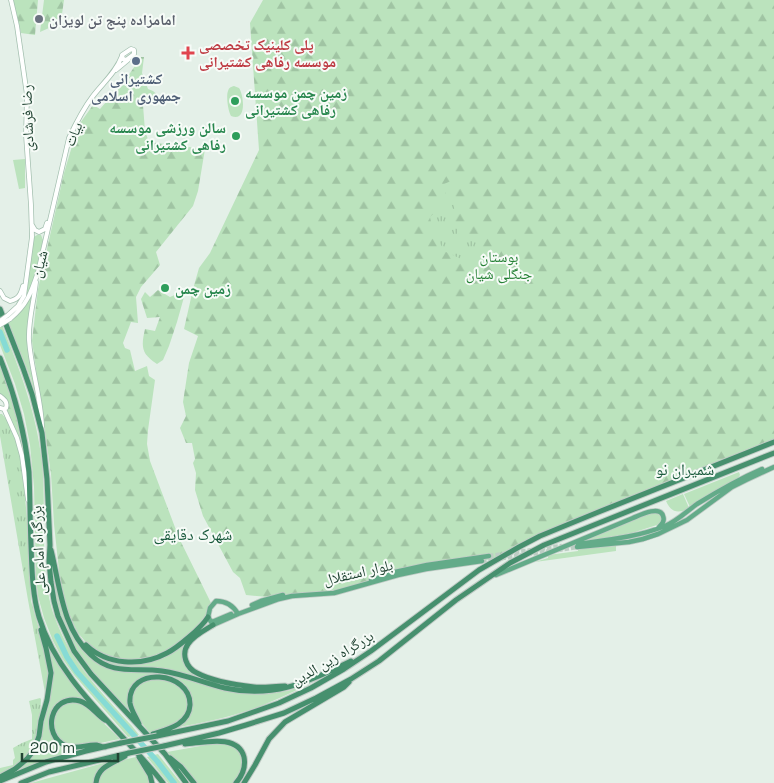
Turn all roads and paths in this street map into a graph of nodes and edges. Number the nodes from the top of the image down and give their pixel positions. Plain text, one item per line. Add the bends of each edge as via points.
1 (10, 0) edge
2 (122, 56) junction
3 (130, 58) junction
4 (111, 75) junction
5 (54, 202) junction
6 (31, 223) junction
7 (39, 232) junction
8 (32, 237) junction
9 (46, 238) junction
10 (28, 267) junction
11 (38, 272) junction
12 (0, 291) edge
13 (0, 309) edge
14 (9, 317) junction
15 (0, 321) edge
16 (0, 325) edge
17 (0, 358) edge
18 (0, 396) edge
19 (2, 408) edge
20 (42, 433) junction
21 (774, 442) edge
22 (774, 453) edge
23 (774, 466) edge
24 (712, 498) junction
25 (30, 517) junction
26 (655, 529) junction
27 (636, 534) junction
28 (636, 540) junction
29 (50, 545) junction
30 (490, 556) tunnel mouth
31 (482, 561) tunnel mouth
32 (490, 577) junction
33 (236, 611) junction
34 (39, 618) junction
35 (211, 622) junction
36 (77, 637) junction
37 (367, 654) junction
38 (354, 677) junction
39 (293, 686) junction
40 (110, 724) junction
41 (143, 731) junction
42 (155, 735) junction
43 (164, 746) junction
44 (105, 747) junction
45 (136, 750) junction
46 (129, 753) junction
47 (165, 754) junction
48 (0, 779) edge
49 (20, 783) edge
50 (96, 783) edge
51 (152, 783) edge
52 (163, 783) edge
53 (186, 783) edge
54 (194, 783) edge
55 (236, 783) edge
56 (244, 783) edge

1 - 6 main road, رضا فرشادی via 28,95 26,135
2 - 3 main road via 125,60
2 - 3 main road via 132,49 135,53
2 - 4 main road, بیات
3 - 4 main road, بیات
4 - 5 main road, بیات via 92,97 70,138
5 - 7 main road via 46,226
5 - 9 main road, شیان
6 - 7 main road
6 - 8 main road, رضا فرشادی
7 - 8 main road
7 - 9 main road
8 - 10 main road, رضا فرشادی
9 - 11 main road, شیان
10 - 12 main road via 18,298 10,301
10 - 14 main road via 24,296
11 - 14 main road, شیان via 27,302
11 - 20 main road via 29,338
13 - 20 highway, بزرگراه امام علی via 26,377
14 - 15 main road, bridge
14 - 16 main road, bridge
17 - 25 highway, بزرگراه امام علی via 23,429 29,472
18 - 19 main road via 6,402
19 - 25 main road via 22,456
20 - 29 highway, بزرگراه امام علی
21 - 37 highway, بزرگراه زین الدین via 540,536 479,570
22 - 32 highway, بزرگراه زین الدین via 544,545
23 - 24 main road
24 - 26 main road
24 - 28 main road via 687,520
25 - 34 highway, بزرگراه امام علی via 32,583
26 - 27 main road
26 - 32 main road via 664,517 658,511 633,518
27 - 28 main road via 632,536
27 - 28 main road via 578,546
29 - 36 highway via 64,608
29 - 41 highway, بزرگراه امام علی via 54,601 69,641 90,674
30 - 33 main road, بلوار استقلال via 416,567 336,590 294,593
31 - 33 main road, بلوار استقلال via 426,569 343,591 292,596
32 - 38 highway, بزرگراه زین الدین
33 - 35 main road, بلوار استقلال
33 - 35 main road via 225,602 216,602 210,608
34 - 40 highway, بزرگراه امام علی via 64,669
34 - 48 highway via 51,674 39,736 27,759
35 - 36 highway via 166,654 137,662 104,657
35 - 39 highway via 187,645 184,653 188,665 196,673 253,687
36 - 39 highway via 91,655 115,668 162,671 254,692
37 - 39 highway
37 - 42 highway, بزرگراه زین الدین via 279,702 228,721
38 - 43 highway, بزرگراه زین الدین via 284,713 219,734
38 - 56 highway via 344,687 285,722 269,738
40 - 44 highway via 78,701 61,704 51,720 55,735 67,747
40 - 45 highway, بزرگراه امام علی
41 - 42 highway via 132,709 132,692 145,678 168,679 186,691 190,700 188,711 180,724
41 - 47 highway, بزرگراه امام علی
42 - 44 highway, بزرگراه زین الدین, bridge
43 - 46 highway, بزرگراه زین الدین, bridge
43 - 55 highway via 222,741 235,744 245,763
44 - 48 highway, بزرگراه زین الدین via 46,762
45 - 51 highway
45 - 52 highway, بزرگراه امام علی
46 - 49 highway, بزرگراه زین الدین via 48,772
46 - 50 highway via 102,769
47 - 53 highway, بزرگراه امام علی
47 - 54 highway

